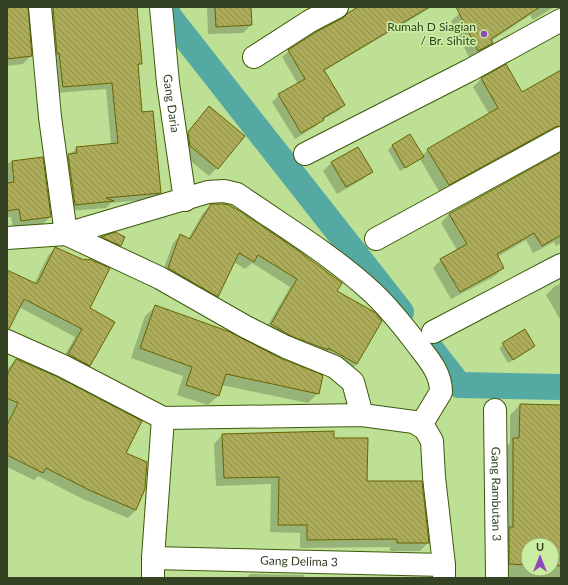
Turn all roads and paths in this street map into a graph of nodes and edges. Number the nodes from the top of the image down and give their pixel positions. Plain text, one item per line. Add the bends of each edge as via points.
1 (40, 7) edge
2 (161, 7) edge
3 (337, 7) edge
4 (309, 14) edge
5 (561, 20) edge
6 (254, 57) dead end
7 (561, 138) edge
8 (305, 154) dead end
9 (185, 200) junction
10 (66, 234) junction
11 (7, 238) edge
12 (376, 238) dead end
13 (561, 265) edge
14 (433, 332) dead end
15 (7, 340) edge
16 (495, 410) dead end
17 (362, 415) junction
18 (163, 418) junction
19 (421, 425) junction
20 (153, 568) edge
21 (444, 572) edge
22 (497, 578) edge

1 - 10 street via 50,117
2 - 9 street, Gang Daria via 168,83
3 - 4 street
4 - 6 street
5 - 8 street via 470,70
7 - 12 street
9 - 10 street
9 - 19 street via 208,192 224,191 237,194 330,256 373,294 410,335 433,364 439,377 441,392
10 - 11 street
10 - 17 street via 160,278 246,328 335,367 353,382
13 - 14 street
15 - 18 street
16 - 22 street, Gang Rambutan 3
17 - 18 street
17 - 19 street
18 - 20 street
19 - 21 street via 432,441
20 - 21 street, Gang Delima 3

